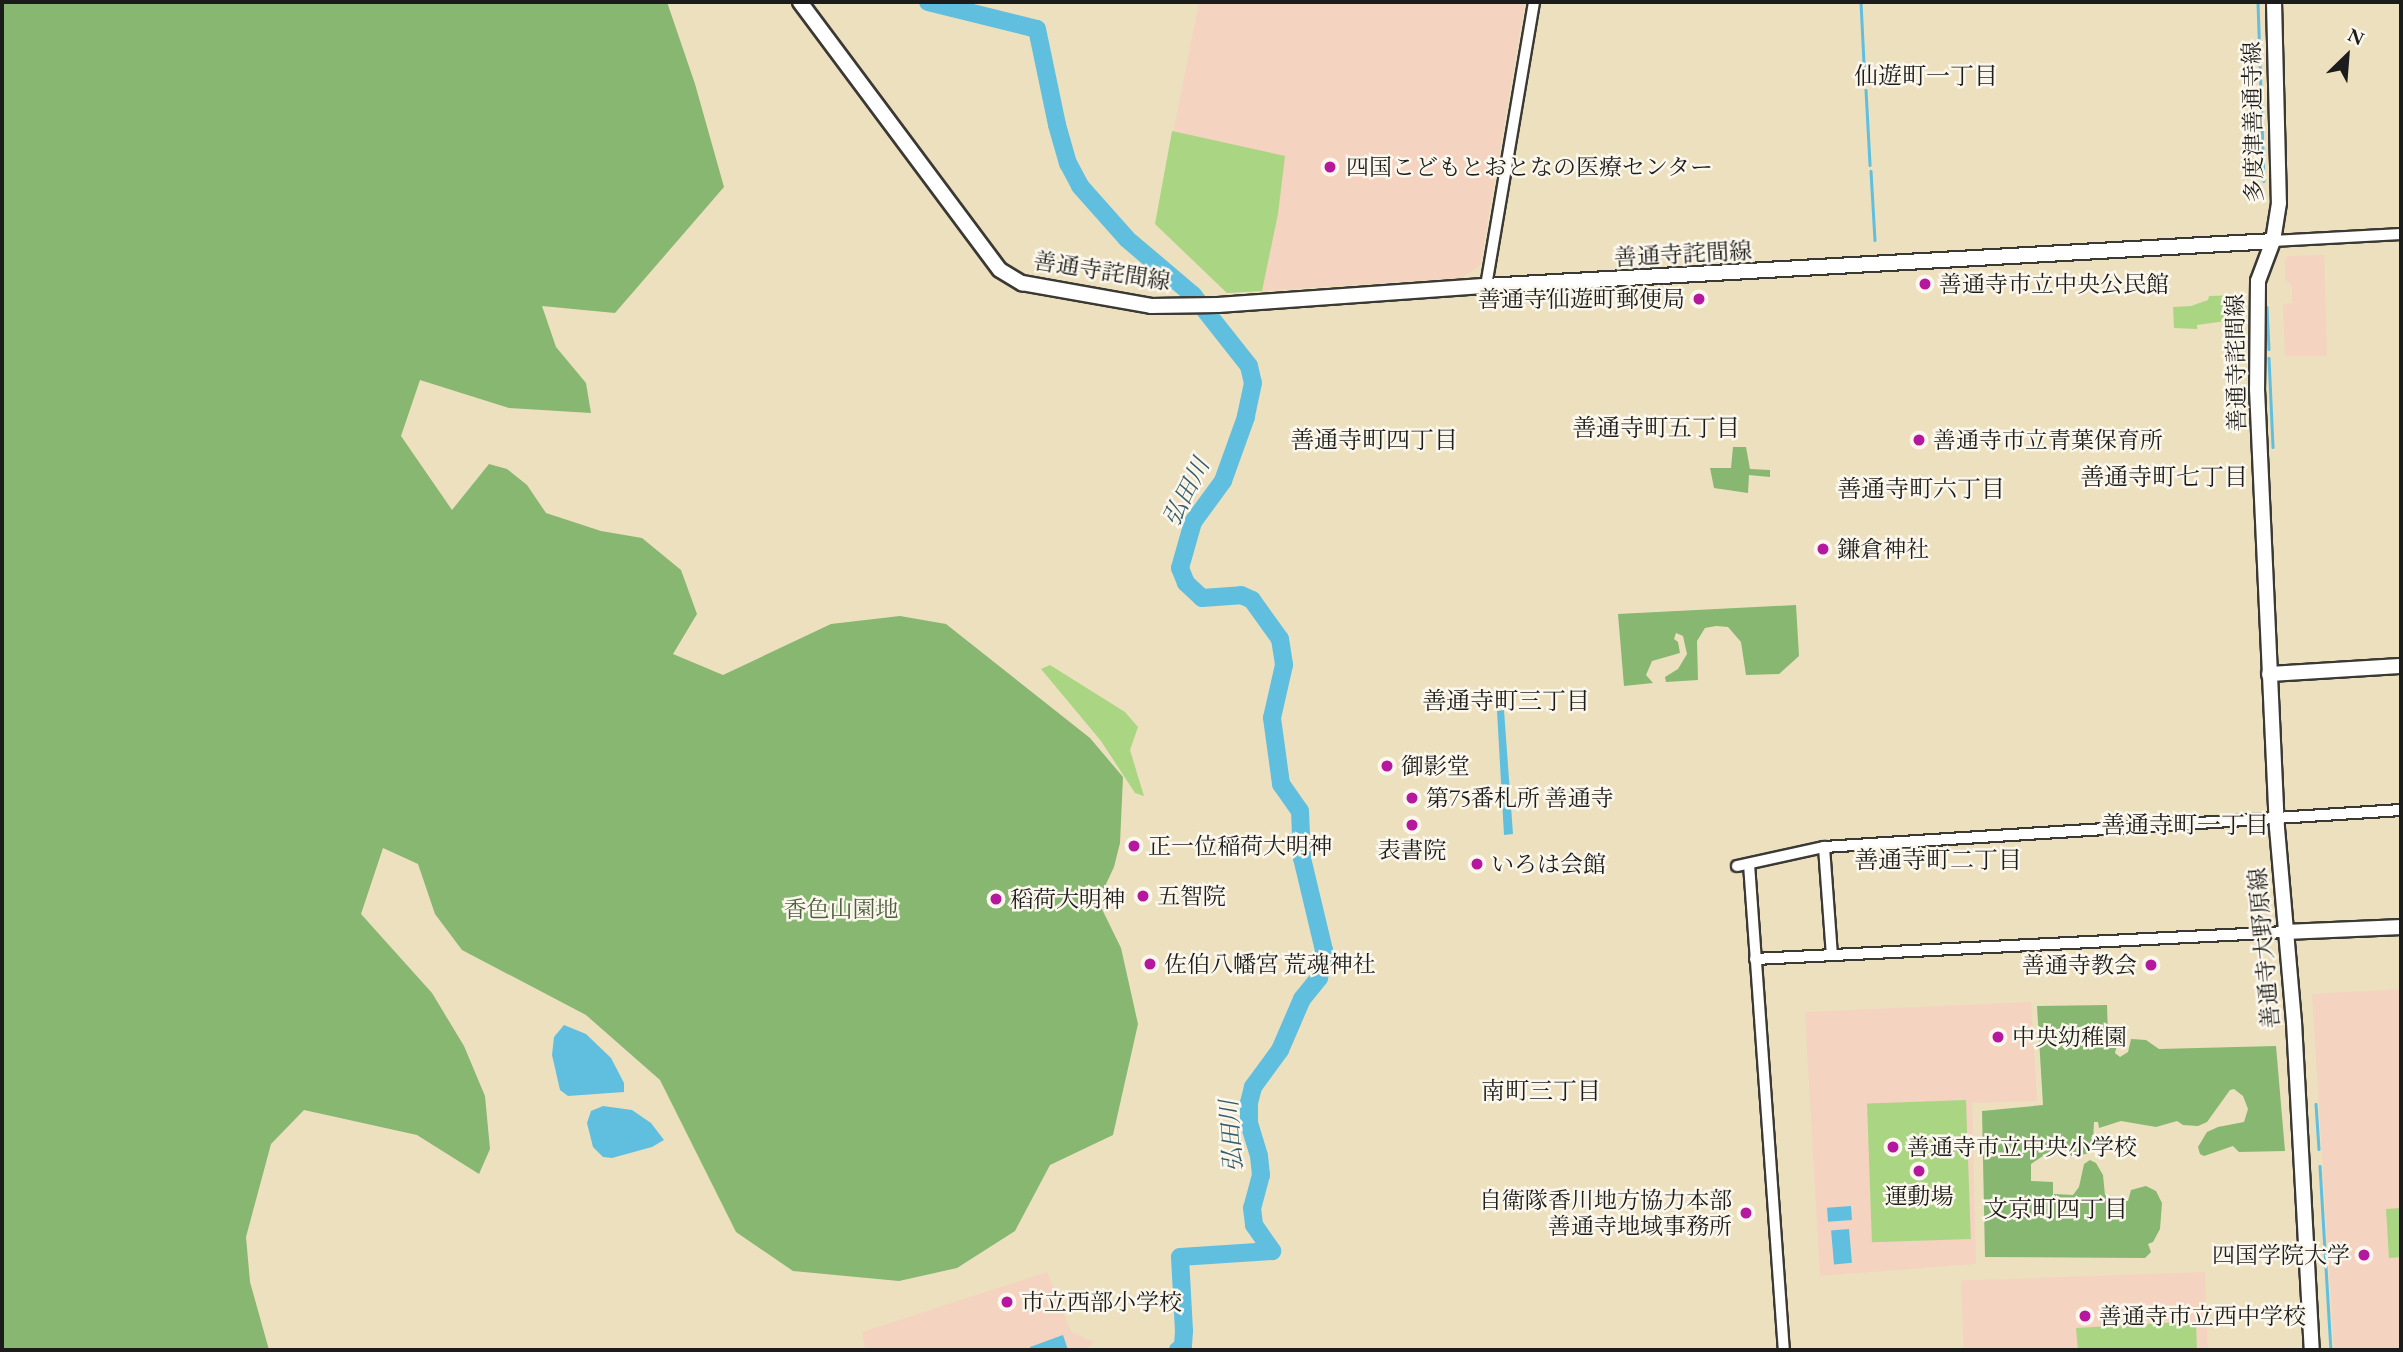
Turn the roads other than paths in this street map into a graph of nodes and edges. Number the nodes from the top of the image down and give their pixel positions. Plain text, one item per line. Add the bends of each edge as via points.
1 (800, 2) edge
2 (1534, 2) edge
3 (2274, 2) edge
4 (2401, 234) edge
5 (2273, 241) junction
6 (1486, 286) junction
7 (2401, 666) edge
8 (2269, 674) junction
9 (2401, 810) edge
10 (2276, 818) junction
11 (1824, 847) junction
12 (1749, 863) junction
13 (1737, 866) dead end
14 (2401, 927) edge
15 (2286, 932) junction
16 (1832, 955) junction
17 (1755, 959) junction
18 (1784, 1350) edge
19 (2312, 1350) edge

1 - 6 main road, 善通寺詫間線 via 981,249 1009,277 1022,283 1152,306 1213,306
2 - 6 street
3 - 5 main road, 多度津善通寺線 via 2279,202
4 - 5 street
5 - 6 main road, 善通寺詫間線
5 - 8 main road, 善通寺詫間線 via 2258,281 2257,352
7 - 8 main road
8 - 10 main road, 善通寺大野原線
9 - 10 street
10 - 11 street
10 - 15 main road, 善通寺大野原線
11 - 12 street
11 - 16 street
12 - 13 street
12 - 17 street
14 - 15 main road
15 - 16 street
15 - 19 main road, 善通寺大野原線
16 - 17 street
17 - 18 street

